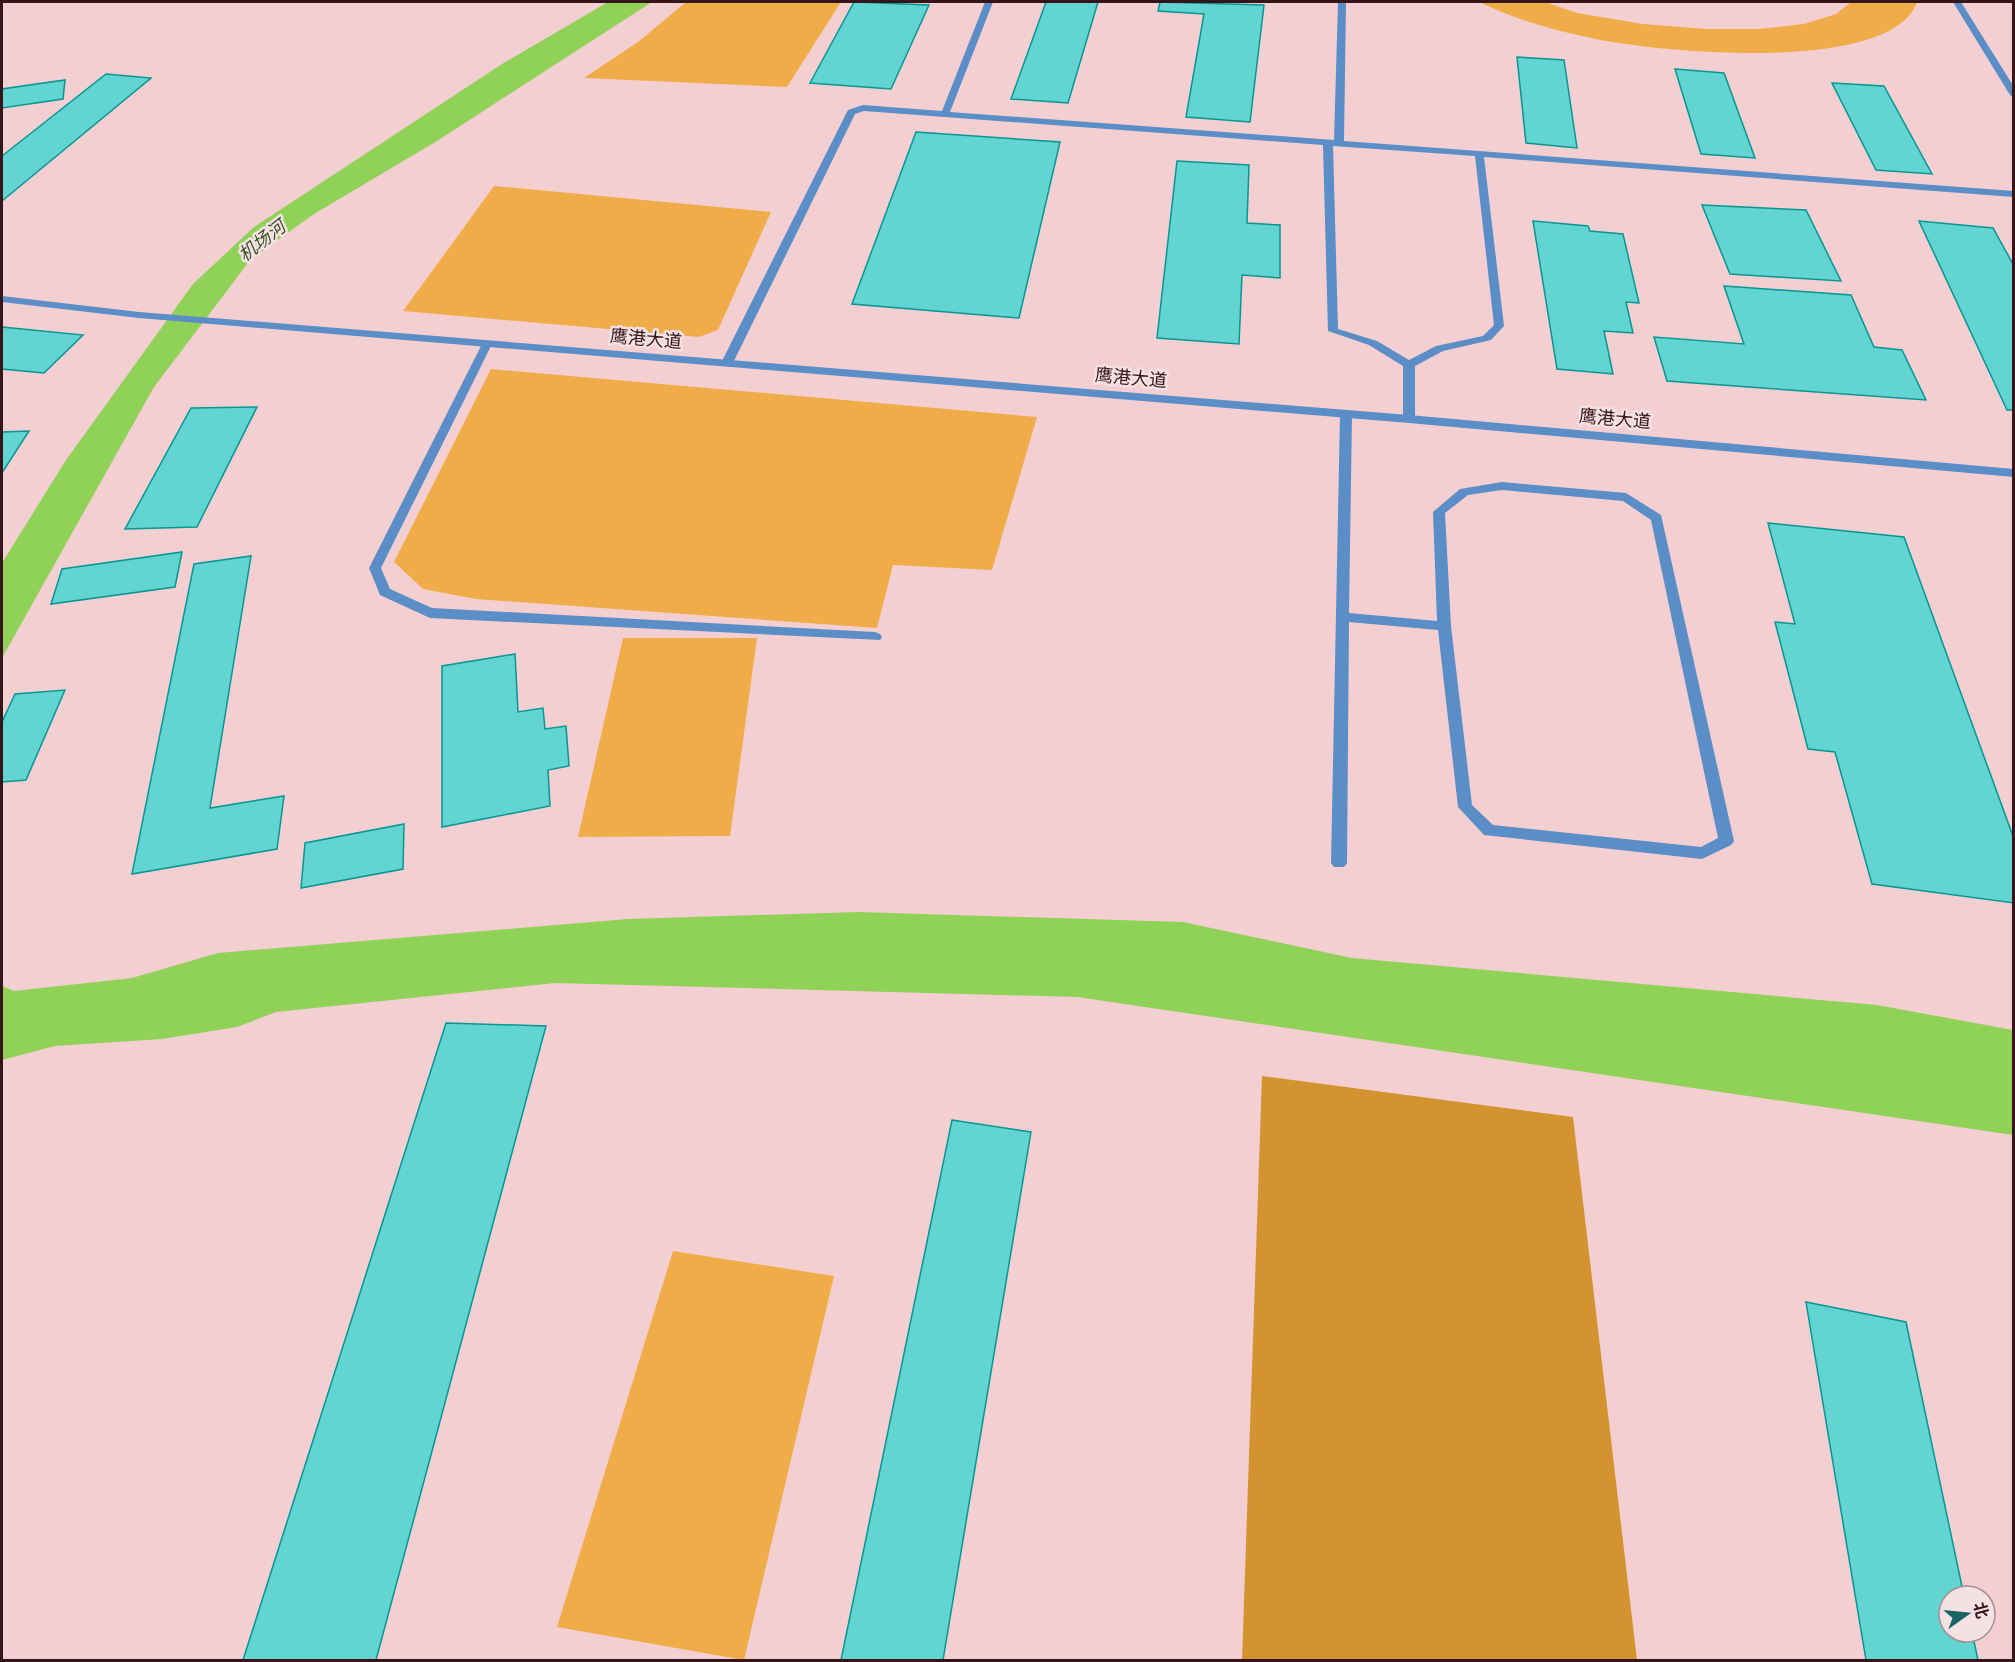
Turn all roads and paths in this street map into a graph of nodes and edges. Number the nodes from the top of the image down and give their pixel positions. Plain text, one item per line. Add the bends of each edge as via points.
1 (989, 2) edge
2 (1342, 2) edge
3 (1957, 2) edge
4 (2013, 94) edge
5 (945, 114) junction
6 (1334, 143) junction
7 (1479, 154) junction
8 (2013, 194) edge
9 (2, 299) edge
10 (487, 344) junction
11 (727, 363) junction
12 (1409, 365) junction
13 (1346, 414) junction
14 (1408, 418) junction
15 (2013, 473) edge
16 (1343, 617) junction
17 (1444, 626) junction
18 (875, 638) dead end
19 (1339, 863) dead end

1 - 5 street
2 - 6 street
3 - 4 street
5 - 6 street
5 - 11 street via 863,108 850,112
6 - 7 street
6 - 12 street via 1333,331 1352,333 1378,344
7 - 8 street
7 - 12 street via 1499,326 1487,338 1440,348
9 - 10 street, 鹰港大道 via 139,315
10 - 11 street, 鹰港大道
10 - 18 street via 375,568 386,592 430,613
11 - 13 street, 鹰港大道
12 - 14 street
13 - 14 street, 鹰港大道
13 - 16 street
14 - 15 street, 鹰港大道
16 - 17 street
16 - 19 street
17 - 17 street via 1465,807 1490,831 1702,853 1726,841 1657,518 1626,497 1502,486 1464,492 1439,513

